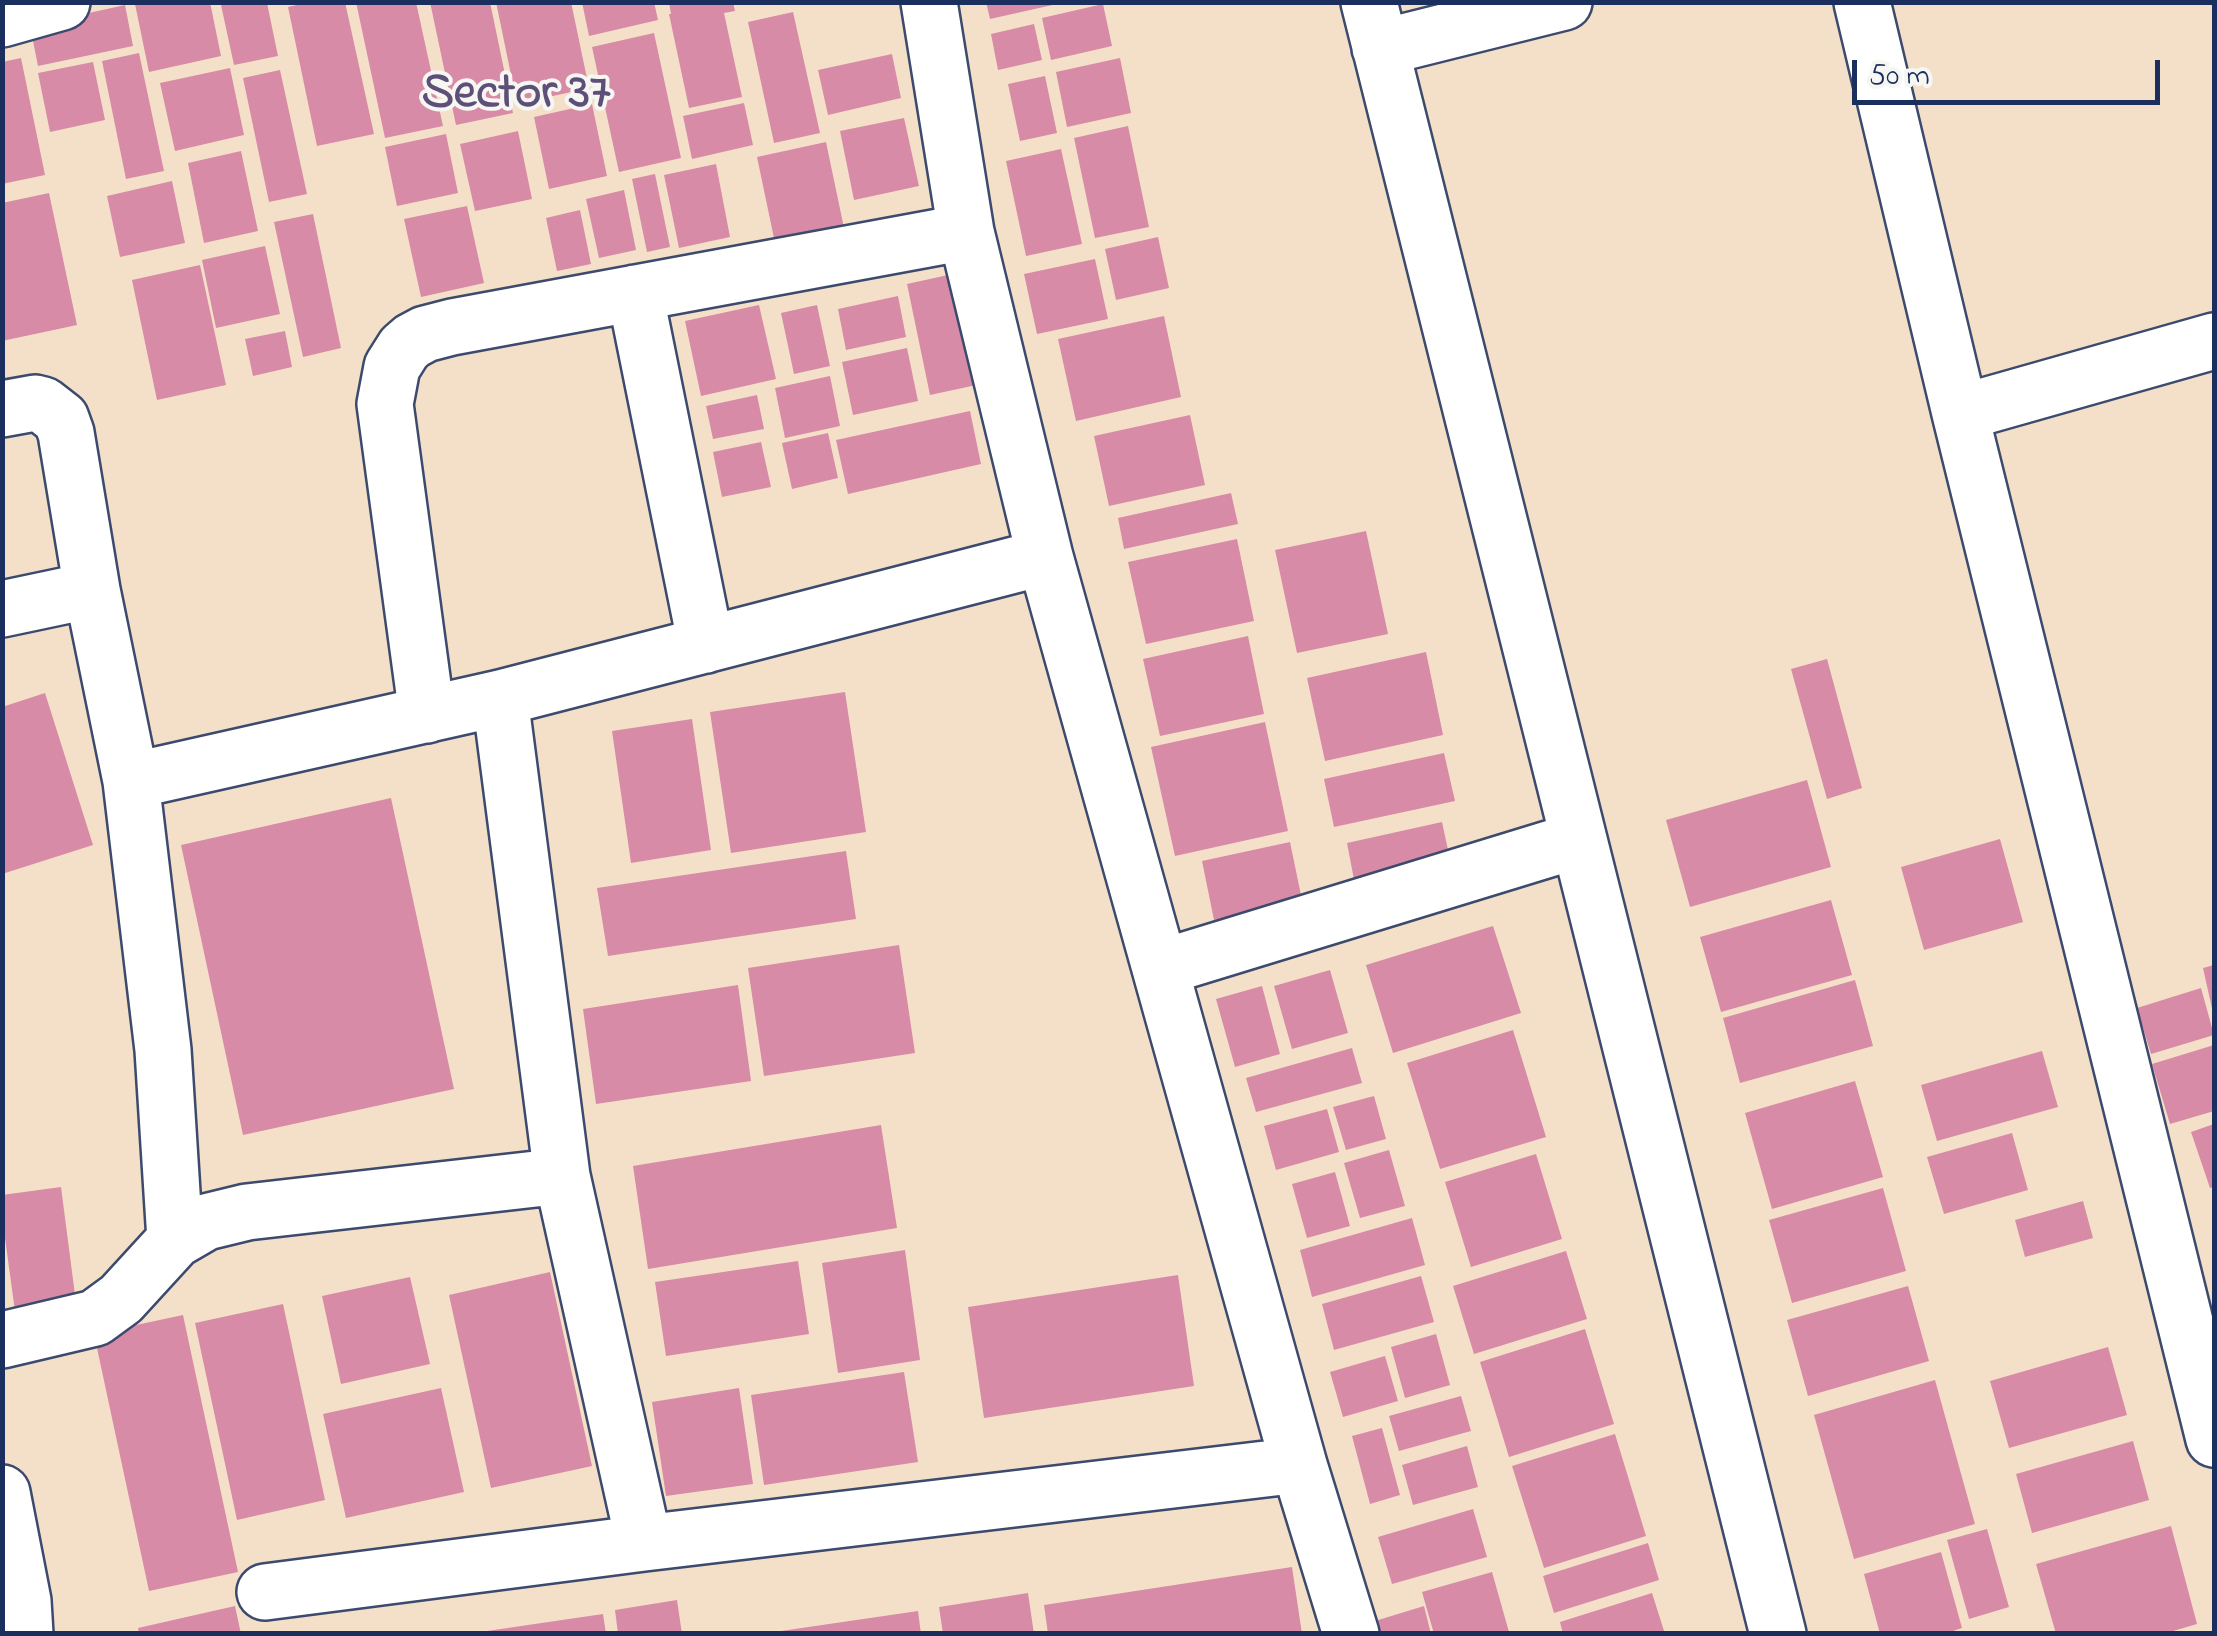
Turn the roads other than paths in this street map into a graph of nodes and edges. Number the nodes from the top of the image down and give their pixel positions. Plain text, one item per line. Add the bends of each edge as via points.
1 (62, 2) edge
2 (930, 2) edge
3 (1564, 2) edge
4 (1862, 2) edge
5 (2, 20) edge
6 (1374, 25) edge
7 (966, 232) junction
8 (635, 293) junction
9 (2214, 342) edge
10 (2, 409) edge
11 (1960, 413) junction
12 (1045, 557) junction
13 (92, 590) junction
14 (2, 609) edge
15 (706, 645) junction
16 (500, 698) junction
17 (427, 715) junction
18 (131, 781) junction
19 (1578, 840) junction
20 (1160, 968) junction
21 (562, 1176) junction
22 (175, 1240) junction
23 (2, 1340) edge
24 (2204, 1350) edge
25 (2214, 1439) edge
26 (1299, 1465) junction
27 (2, 1493) edge
28 (644, 1542) junction
29 (265, 1592) dead end
30 (25, 1634) edge
31 (1351, 1634) edge
32 (1778, 1634) edge

1 - 5 street
2 - 7 street
3 - 6 street
4 - 11 street
6 - 19 street
7 - 8 street
7 - 12 street
8 - 15 street
8 - 17 street via 425,334 404,348 392,368 386,404
9 - 11 street
10 - 13 street via 35,403 61,419
11 - 24 street
12 - 15 street
12 - 20 street
13 - 14 street
13 - 18 street
15 - 16 street
16 - 17 street
16 - 21 street
17 - 18 street
18 - 22 street via 164,1050
19 - 20 street
19 - 32 street
20 - 26 street
21 - 22 street via 247,1212 206,1222
21 - 28 street
22 - 23 street via 122,1299 95,1318
24 - 25 street
26 - 28 street
26 - 31 street
27 - 30 street
28 - 29 street

